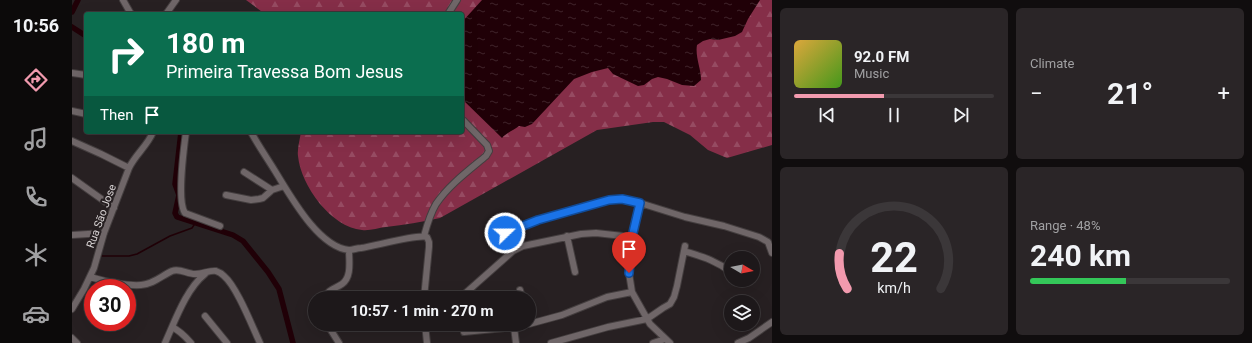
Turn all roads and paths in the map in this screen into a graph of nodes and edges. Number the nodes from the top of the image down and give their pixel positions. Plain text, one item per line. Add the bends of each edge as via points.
1 (124, 0) edge
2 (176, 0) edge
3 (457, 0) edge
4 (130, 12) edge
5 (167, 12) edge
6 (449, 12) edge
7 (72, 72) edge
8 (84, 75) edge
9 (72, 111) edge
10 (84, 114) edge
11 (464, 121) edge
12 (152, 134) edge
13 (186, 134) edge
14 (252, 134) edge
15 (72, 141) edge
16 (129, 168) junction
17 (244, 172) dead end
18 (72, 178) edge
19 (284, 186) junction
20 (272, 190) junction
21 (226, 195) dead end
22 (640, 203) junction
23 (114, 208) junction
24 (220, 226) dead end
25 (104, 233) junction
26 (505, 233) dead end
27 (72, 235) edge
28 (567, 236) junction
29 (426, 237) junction
30 (632, 237) junction
31 (349, 250) junction
32 (772, 253) edge
33 (724, 266) edge
34 (208, 272) junction
35 (575, 272) dead end
36 (90, 277) junction
37 (328, 291) edge
38 (425, 291) edge
39 (468, 291) edge
40 (632, 292) junction
41 (72, 309) edge
42 (205, 316) dead end
43 (647, 319) junction
44 (536, 322) edge
45 (772, 322) edge
46 (172, 327) junction
47 (331, 331) edge
48 (426, 331) edge
49 (474, 331) edge
50 (514, 331) edge
51 (464, 332) dead end
52 (72, 338) edge
53 (667, 341) edge
54 (77, 343) edge
55 (165, 343) edge
56 (191, 343) edge
57 (227, 343) edge
58 (260, 343) edge
59 (338, 343) edge
60 (427, 343) edge
61 (516, 343) edge
62 (551, 343) edge
63 (653, 343) edge
64 (738, 343) edge

1 - 4 street
2 - 5 street
3 - 6 street
7 - 8 street
9 - 10 street
11 - 29 street via 487,145 489,151 442,196 430,217
12 - 16 street, Rua São Jose
13 - 24 street via 182,206 185,212
14 - 19 street
15 - 16 street
16 - 23 street, Rua São Jose
17 - 20 street
18 - 23 street
19 - 20 street
19 - 31 street via 319,233
20 - 21 street via 263,198 250,200
22 - 26 street via 622,199 609,200 538,220
22 - 30 street
22 - 32 street via 759,237 768,242
23 - 25 street, Rua São Jose
25 - 27 street
25 - 36 street, Rua São Jose
28 - 30 street via 596,233
28 - 35 street
28 - 39 street via 518,248
29 - 31 street
29 - 38 street via 429,247
30 - 40 street via 629,273
31 - 37 street via 346,280
33 - 43 street via 684,249 674,297 670,304
34 - 36 street via 194,274 176,270 141,285 119,284
34 - 46 street via 199,278
34 - 58 street via 220,272 230,282
36 - 41 street, Rua São Jose
40 - 43 street
40 - 44 street via 607,297 562,316
42 - 57 street
43 - 53 street
43 - 62 street
45 - 64 street
46 - 55 street
46 - 56 street via 179,330
47 - 59 street
48 - 60 street
49 - 51 street
50 - 61 street
52 - 54 street
53 - 63 street

